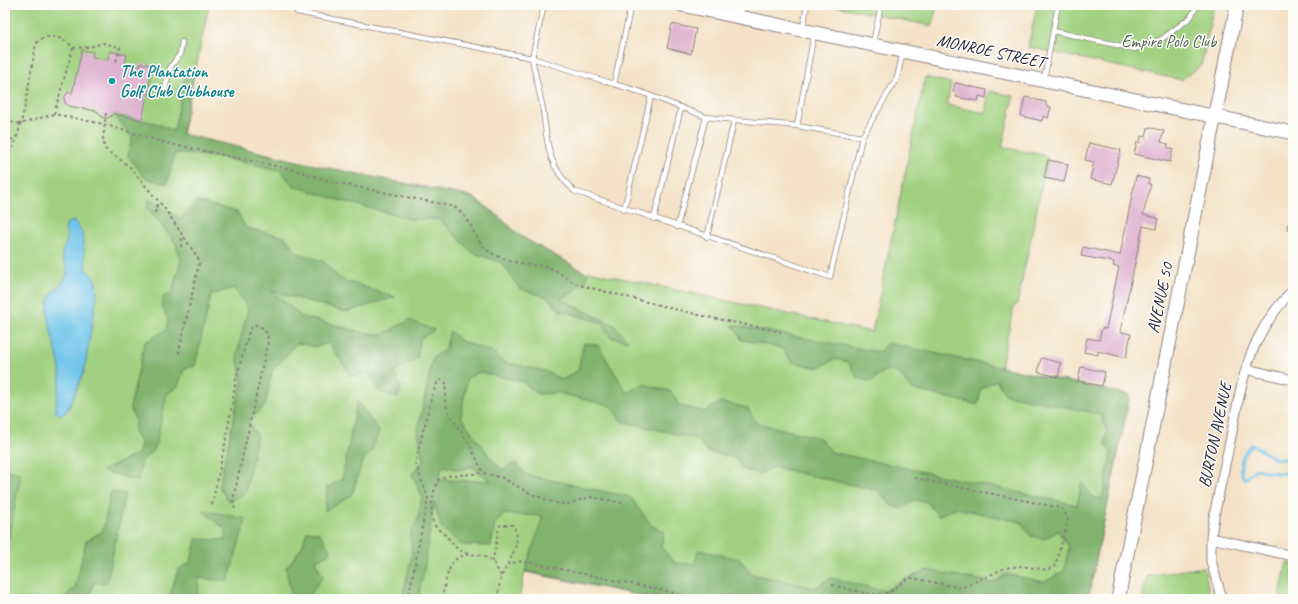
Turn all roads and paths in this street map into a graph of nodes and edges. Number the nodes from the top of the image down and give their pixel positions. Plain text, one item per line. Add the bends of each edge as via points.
1 (298, 5) edge
2 (544, 5) edge
3 (631, 5) edge
4 (682, 5) edge
5 (807, 5) edge
6 (881, 5) edge
7 (1058, 5) edge
8 (1197, 5) edge
9 (1237, 5) edge
10 (742, 11) edge
11 (808, 31) junction
12 (1054, 32) junction
13 (182, 42) dead end
14 (873, 44) junction
15 (73, 48) junction
16 (903, 51) junction
17 (532, 58) junction
18 (116, 62) dead end
19 (1044, 80) junction
20 (614, 84) junction
21 (164, 94) dead end
22 (651, 96) junction
23 (681, 108) junction
24 (106, 112) dead end
25 (54, 114) junction
26 (1215, 116) junction
27 (706, 117) junction
28 (5, 121) edge
29 (734, 121) junction
30 (20, 124) junction
31 (104, 124) junction
32 (798, 126) junction
33 (1293, 133) edge
34 (17, 136) junction
35 (862, 137) junction
36 (5, 143) edge
37 (5, 158) edge
38 (158, 201) junction
39 (624, 210) junction
40 (155, 213) dead end
41 (654, 219) junction
42 (677, 227) junction
43 (182, 234) junction
44 (707, 237) junction
45 (181, 247) dead end
46 (1293, 290) edge
47 (781, 332) dead end
48 (178, 356) dead end
49 (1246, 369) junction
50 (1293, 380) edge
51 (483, 473) junction
52 (915, 478) dead end
53 (622, 503) dead end
54 (212, 505) dead end
55 (234, 510) dead end
56 (1211, 538) junction
57 (468, 554) junction
58 (1293, 556) edge
59 (492, 562) junction
60 (508, 564) junction
61 (501, 577) junction
62 (832, 585) dead end
63 (410, 594) dead end
64 (441, 599) edge
65 (497, 599) edge
66 (703, 599) edge
67 (1118, 599) edge
68 (1222, 599) edge

1 - 17 lane via 297,12
2 - 17 lane
3 - 20 lane
4 - 10 main road, MONROE STREET
5 - 11 lane
6 - 14 lane
7 - 12 lane
8 - 12 lane via 1191,17 1162,39 1135,49
9 - 26 main road, AVENUE 50
10 - 11 main road, MONROE STREET
11 - 14 main road, MONROE STREET
11 - 32 lane
12 - 19 lane
13 - 21 lane via 180,54 170,68
14 - 16 main road, MONROE STREET
15 - 18 path via 90,47 103,42 120,47
15 - 25 path
15 - 30 path via 69,42 62,39 46,36 39,38
16 - 19 main road, MONROE STREET
16 - 35 lane via 897,78
17 - 20 lane
17 - 39 lane via 543,110 546,145 557,171 574,191
19 - 26 main road, MONROE STREET
20 - 22 lane
22 - 23 lane
22 - 39 lane
23 - 27 lane
23 - 41 lane
24 - 31 path
25 - 30 path
25 - 31 path
26 - 33 main road, MONROE STREET
26 - 67 main road, AVENUE 50
27 - 29 lane
27 - 42 lane
28 - 30 path
29 - 32 lane
29 - 44 lane
30 - 34 path
31 - 38 path via 105,149 128,166
31 - 47 path via 166,143 295,170 333,182 451,206 463,214 485,248 497,256 552,268 570,282 579,285
32 - 35 lane
34 - 36 path
34 - 37 path via 12,152
35 - 44 lane via 830,277
38 - 40 path
38 - 43 path
39 - 41 lane
41 - 42 lane
42 - 44 lane
43 - 45 path
43 - 48 path via 199,263
46 - 49 street, BURTON AVENUE via 1260,332
49 - 50 street
49 - 56 street, BURTON AVENUE
51 - 53 path via 499,477 526,492 555,502 568,504 591,497
51 - 57 path via 448,476 439,479 435,488 431,511 434,525 455,549
51 - 63 path via 470,445 449,414 445,401 446,383 438,381 415,464 428,498
52 - 62 path via 1061,508 1068,521 1055,566 1048,570 1020,566 1005,568 961,588 908,578 895,589 881,595
54 - 55 path via 236,379 250,329 259,325 268,337 268,348 232,500
56 - 58 street
56 - 68 street, BURTON AVENUE via 1211,561
57 - 59 path via 481,556
57 - 64 path via 458,558 451,565
59 - 60 path via 500,525 513,525 518,534 516,549
59 - 61 path
60 - 61 path
60 - 66 path via 522,561
61 - 65 path

